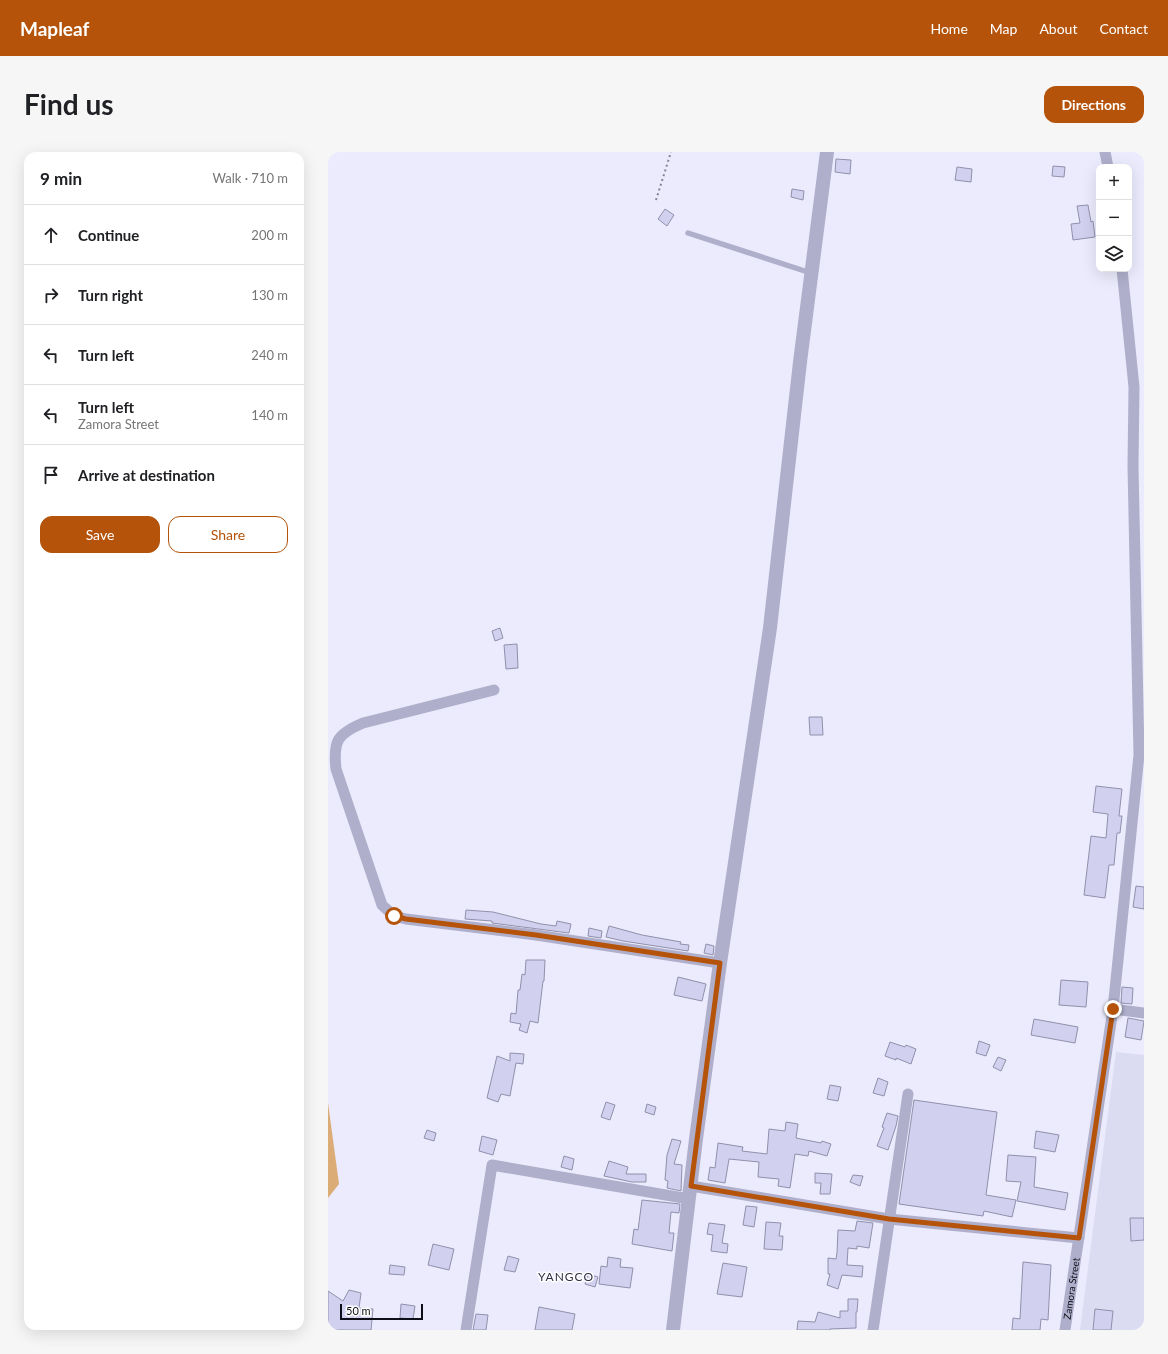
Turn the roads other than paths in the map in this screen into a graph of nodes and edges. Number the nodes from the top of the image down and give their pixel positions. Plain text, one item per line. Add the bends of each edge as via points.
1 (827, 152) edge
2 (1105, 152) edge
3 (1107, 164) edge
4 (688, 233) dead end
5 (1122, 272) edge
6 (811, 273) junction
7 (494, 690) dead end
8 (720, 963) junction
9 (1113, 1009) junction
10 (1144, 1013) edge
11 (908, 1094) dead end
12 (690, 1192) junction
13 (889, 1219) junction
14 (1079, 1238) junction
15 (466, 1330) edge
16 (673, 1330) edge
17 (873, 1330) edge
18 (1065, 1330) edge

1 - 6 street
2 - 3 street
4 - 6 lane
5 - 9 street, Zamora Street via 1134,387 1133,466 1139,755
6 - 8 street via 770,628
7 - 8 street via 363,723 348,729 336,742 336,769 385,909 394,916 406,919 536,935
8 - 12 street
9 - 10 street
9 - 14 street, Zamora Street
11 - 13 street
12 - 13 street
12 - 15 street via 492,1165
12 - 16 street
13 - 14 street
13 - 17 street
14 - 18 street, Zamora Street

